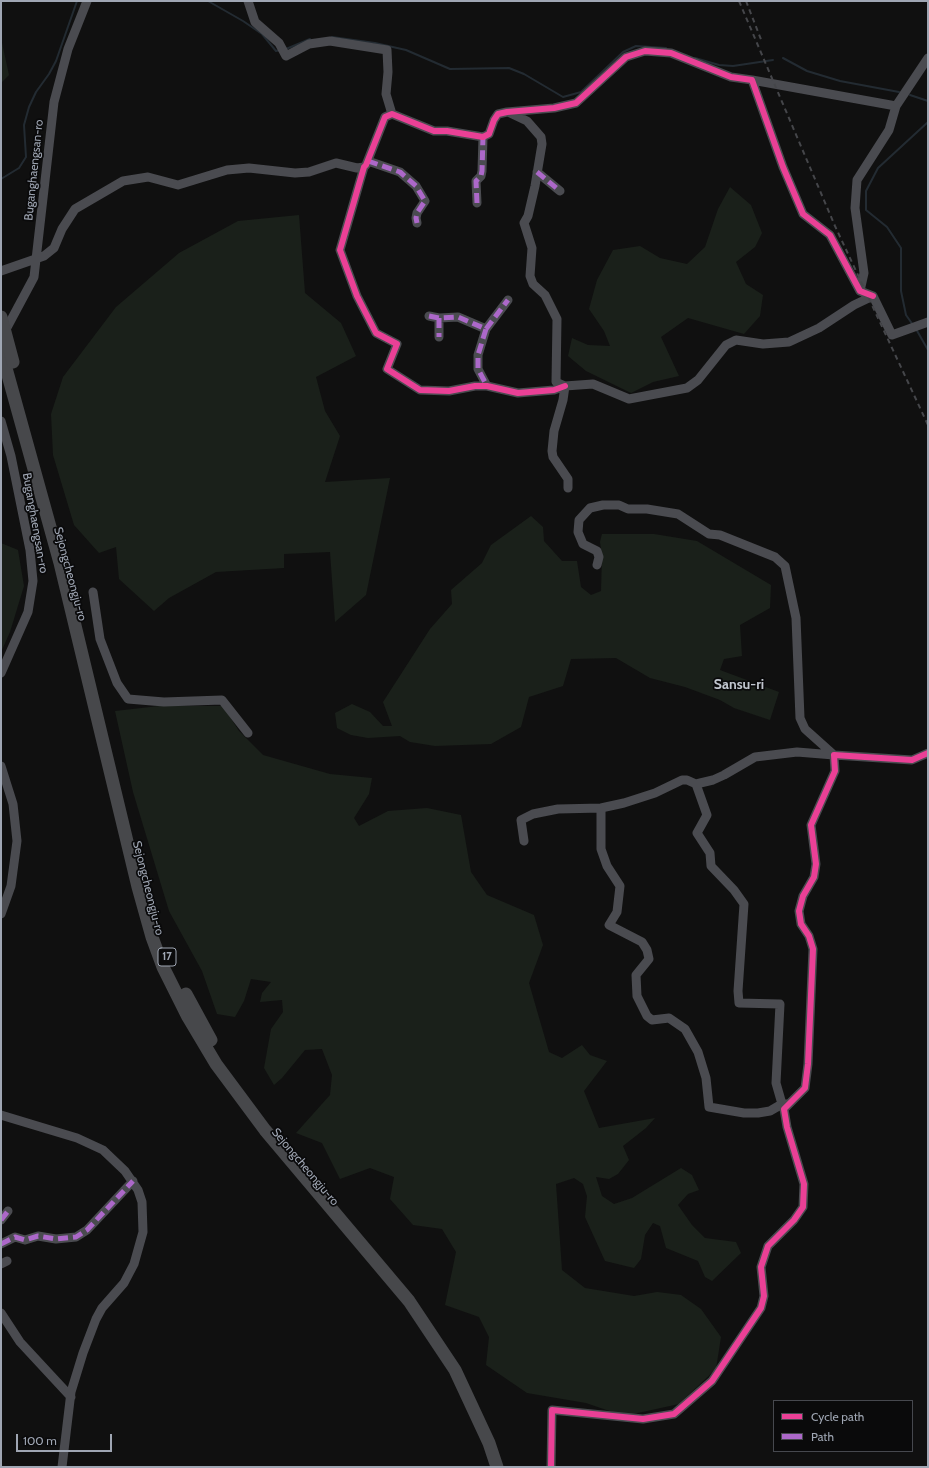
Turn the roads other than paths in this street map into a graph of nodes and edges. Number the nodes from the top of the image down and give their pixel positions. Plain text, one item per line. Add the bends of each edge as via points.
1 (87, 1) edge
2 (248, 1) edge
3 (928, 58) edge
4 (752, 80) junction
5 (896, 106) junction
6 (507, 112) junction
7 (392, 114) junction
8 (483, 137) junction
9 (366, 164) junction
10 (537, 172) junction
11 (560, 191) dead end
12 (477, 203) dead end
13 (417, 223) dead end
14 (36, 260) junction
15 (1, 271) edge
16 (860, 291) junction
17 (872, 296) junction
18 (508, 300) dead end
19 (429, 316) dead end
20 (1, 317) edge
21 (439, 318) junction
22 (928, 322) edge
23 (486, 329) junction
24 (1, 337) edge
25 (439, 337) dead end
26 (1, 350) edge
27 (10, 365) junction
28 (487, 386) junction
29 (565, 386) junction
30 (1, 422) edge
31 (568, 488) dead end
32 (598, 565) dead end
33 (93, 592) dead end
34 (1, 673) edge
35 (248, 733) dead end
36 (928, 753) edge
37 (834, 755) junction
38 (1, 766) edge
39 (696, 784) junction
40 (601, 808) junction
41 (524, 841) dead end
42 (1, 914) edge
43 (785, 1104) junction
44 (1, 1115) edge
45 (133, 1181) junction
46 (8, 1211) dead end
47 (1, 1220) edge
48 (1, 1244) edge
49 (1, 1313) edge
50 (71, 1396) junction
51 (62, 1467) edge
52 (496, 1467) edge
53 (505, 1467) edge
54 (551, 1467) edge

1 - 14 street, Buganghaengsan-ro via 68,49 54,102
2 - 7 street via 255,22 279,43 286,56 308,44 330,41 387,50 386,94
3 - 5 street
4 - 5 street
4 - 6 street via 731,77 671,54 645,51 626,57 576,103 554,108
4 - 16 street via 803,214 830,235
5 - 16 street via 889,130 857,180 855,208 864,273
6 - 8 street via 498,114 489,134
6 - 10 street via 527,121 541,137
7 - 8 street via 434,130
7 - 9 street via 385,117
8 - 12 street via 482,171 476,181
9 - 13 street via 400,172 416,186 425,202 417,213
9 - 14 street via 357,168 336,163 309,172 295,173 249,168 227,170 178,185 148,177 123,181 75,209 54,248
9 - 28 street via 340,250 357,296 376,332 397,344 387,369 420,390 449,391
10 - 11 street
10 - 29 street via 528,216 524,223 532,248 530,276 533,284 545,295 557,319 556,382
14 - 15 street
14 - 24 street, Buganghaengsan-ro via 34,277
16 - 17 street
17 - 22 street via 892,335
17 - 29 street via 819,328 789,342 763,344 736,340 726,345 698,380 687,388 629,399 593,384
18 - 23 street
19 - 21 street
20 - 27 highway, 17, bridge
21 - 23 street via 458,317
21 - 25 street
23 - 28 street via 478,355 478,369
26 - 27 highway, 17
27 - 52 highway, Sejongcheongju-ro / 17 via 138,887 163,967 188,1017 216,1064 265,1130 409,1301 455,1370 489,1443
27 - 53 highway, Sejongcheongju-ro / 17 via 84,626 164,951 226,1066 272,1128 431,1318 466,1377
28 - 29 street via 518,393 554,390
29 - 31 street via 552,451 553,457 568,479
30 - 34 street, Buganghaengsan-ro via 11,456 29,544 33,581 28,612
32 - 37 street via 597,551 583,544 578,532 579,520 590,508 603,505 678,514 708,534 720,535 774,557 785,566 796,618 800,718 805,729
33 - 35 street via 100,639 117,683 128,699 164,702 222,700
36 - 37 street via 912,760
37 - 39 street via 797,752 755,757 724,775
37 - 43 street via 835,771 811,825 816,864 814,877 803,896 799,911 801,924 809,936 813,949 805,1088
38 - 42 street via 13,804 17,841 11,886
39 - 40 street via 682,780 624,804
39 - 43 street via 707,815 697,833 710,853 711,866 744,904 739,1003 780,1004 776,1083
40 - 41 street via 558,809 533,814 521,820
40 - 43 street via 601,850 620,886 618,912 609,925 642,942 647,950 649,959 636,975 637,996 647,1016 652,1020 669,1018 685,1029 698,1052 709,1107 758,1113
43 - 54 street via 787,1127 804,1184 803,1206 794,1220 768,1246 761,1267 764,1296 761,1308 712,1382 674,1414 643,1419 552,1410
44 - 45 street via 90,1143 114,1159
45 - 48 street via 88,1230 76,1237 56,1239 38,1236 25,1240 15,1237
45 - 50 street via 142,1202 143,1232 139,1248 129,1274 96,1319
46 - 47 street
49 - 50 street via 20,1342
50 - 51 street

